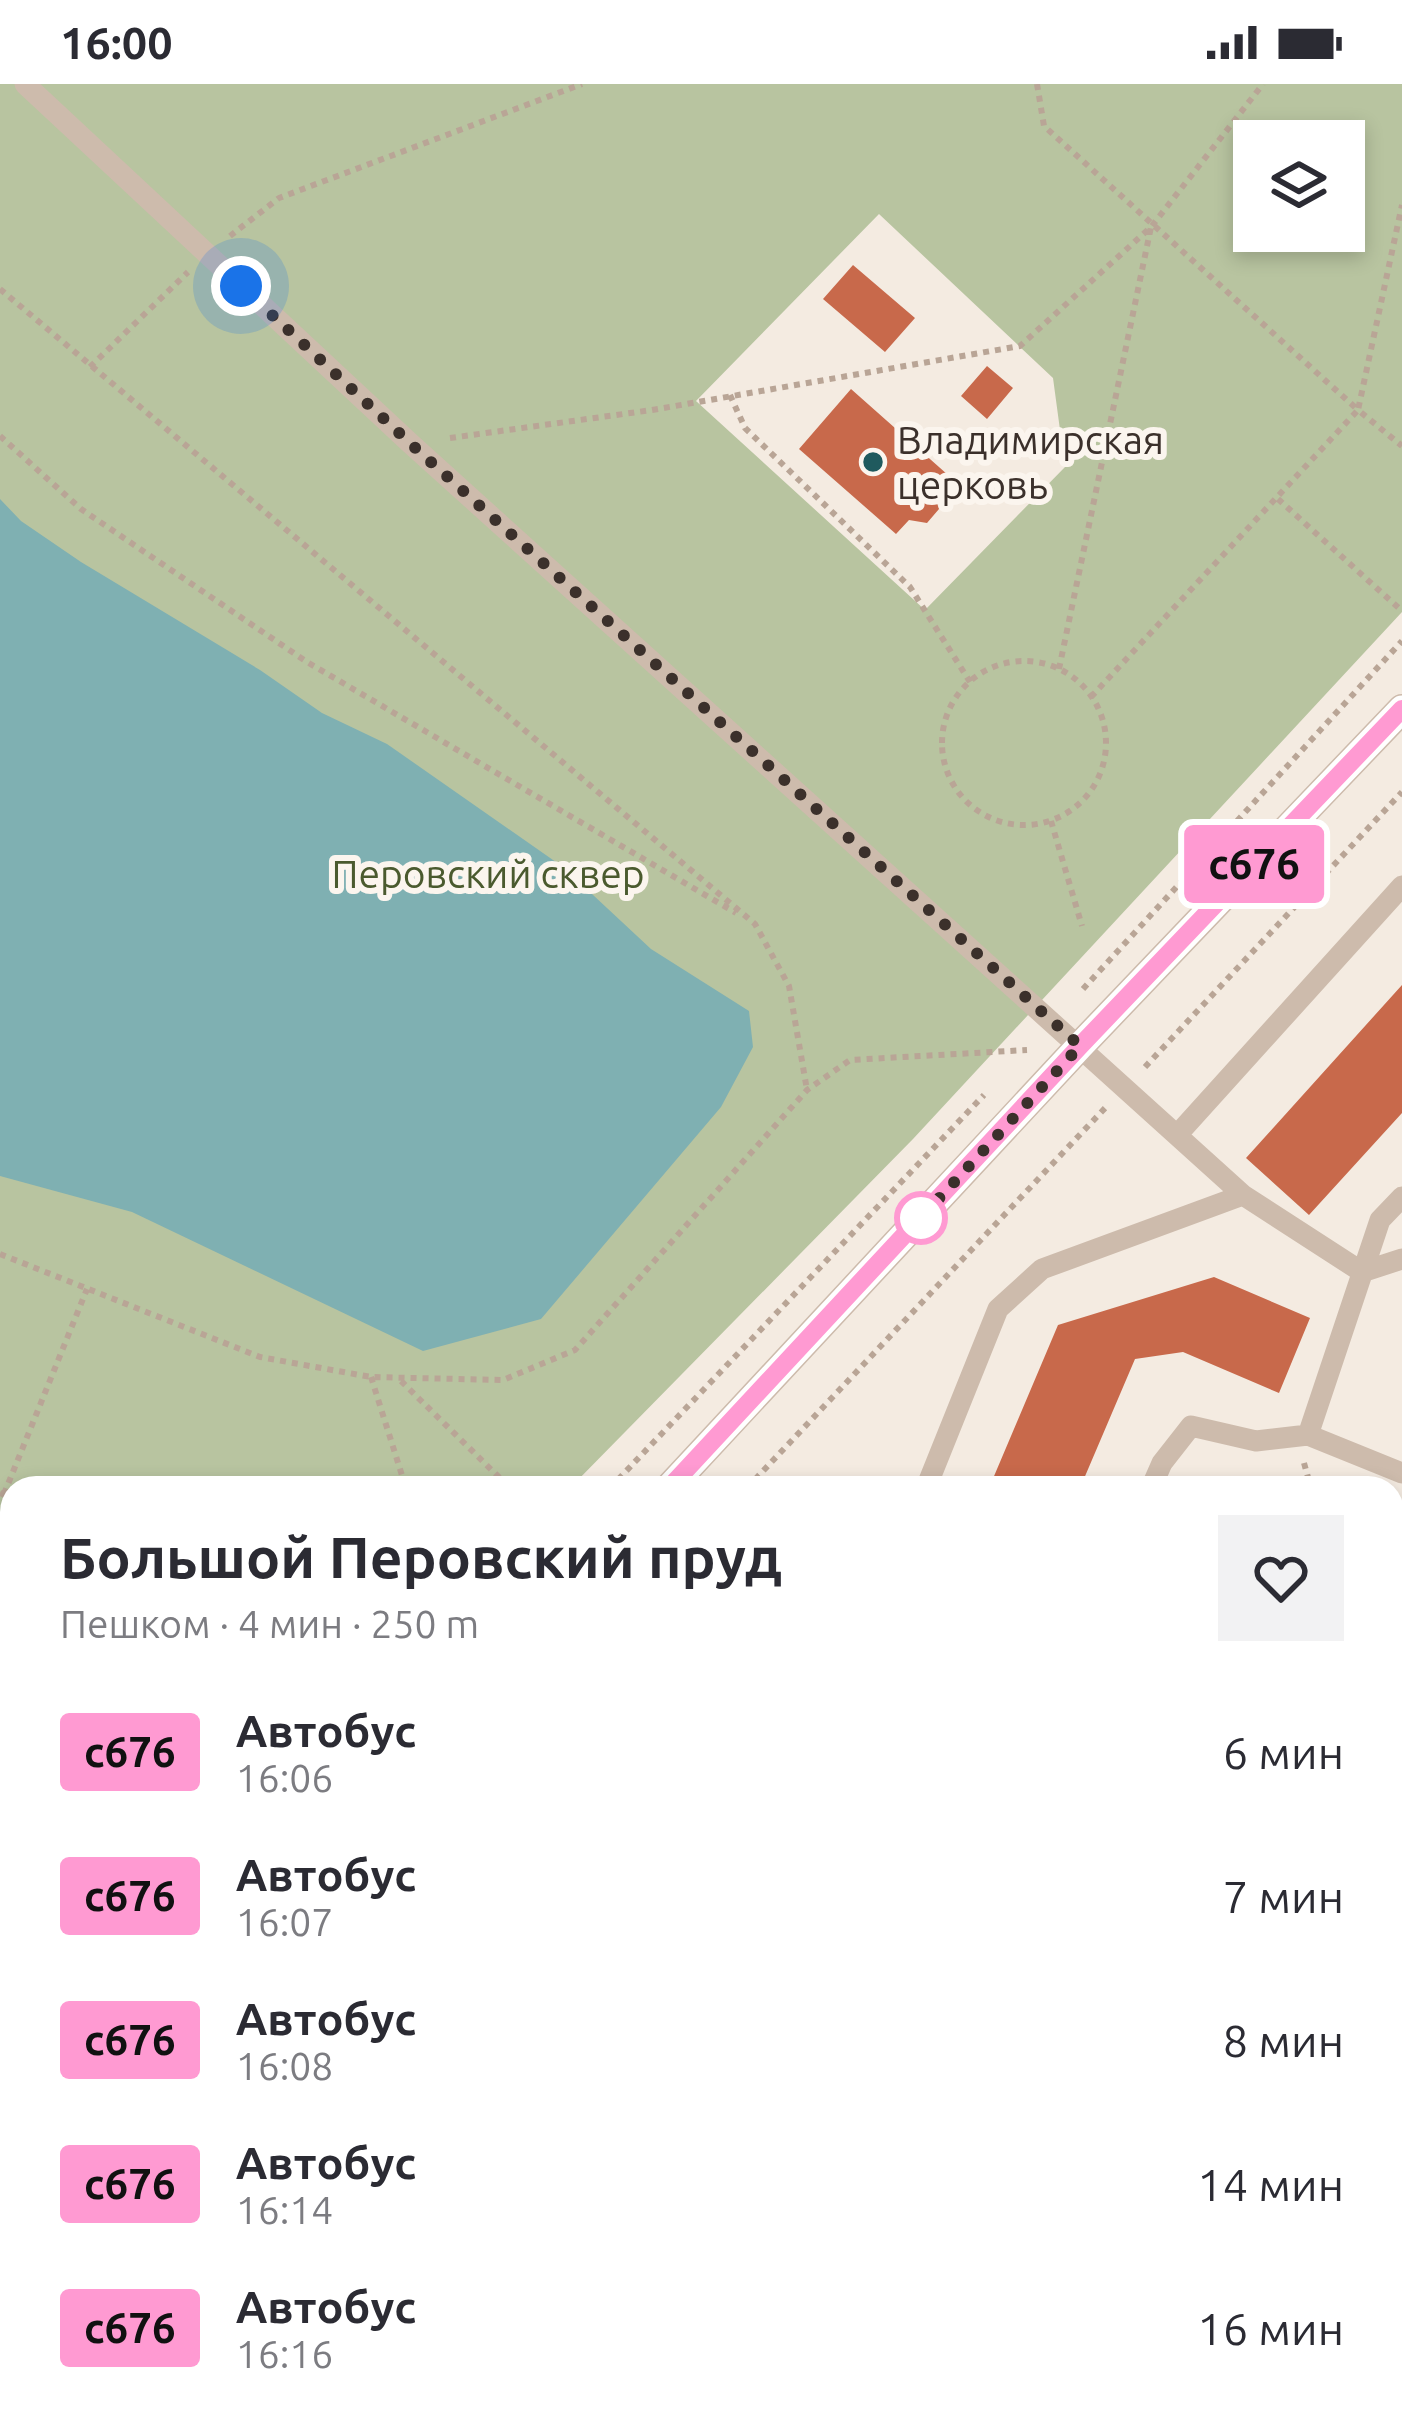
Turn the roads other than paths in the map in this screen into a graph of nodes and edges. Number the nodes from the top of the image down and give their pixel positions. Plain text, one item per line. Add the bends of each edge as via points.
1 (26, 84) edge
2 (1402, 709) edge
3 (1402, 886) edge
4 (1080, 1046) junction
5 (1178, 1134) junction
6 (1243, 1196) junction
7 (1402, 1197) edge
8 (1402, 1259) edge
9 (1362, 1272) junction
10 (1308, 1435) junction
11 (1402, 1473) edge
12 (681, 1476) edge
13 (931, 1476) edge
14 (1156, 1476) edge

1 - 4 lane via 411,444
2 - 4 street
3 - 5 lane
4 - 5 lane
4 - 12 street
5 - 6 lane
6 - 9 lane
6 - 13 lane via 1042,1269 998,1309
7 - 9 lane via 1380,1220
8 - 9 lane
9 - 10 lane
10 - 11 lane
10 - 14 lane via 1256,1441 1191,1426

